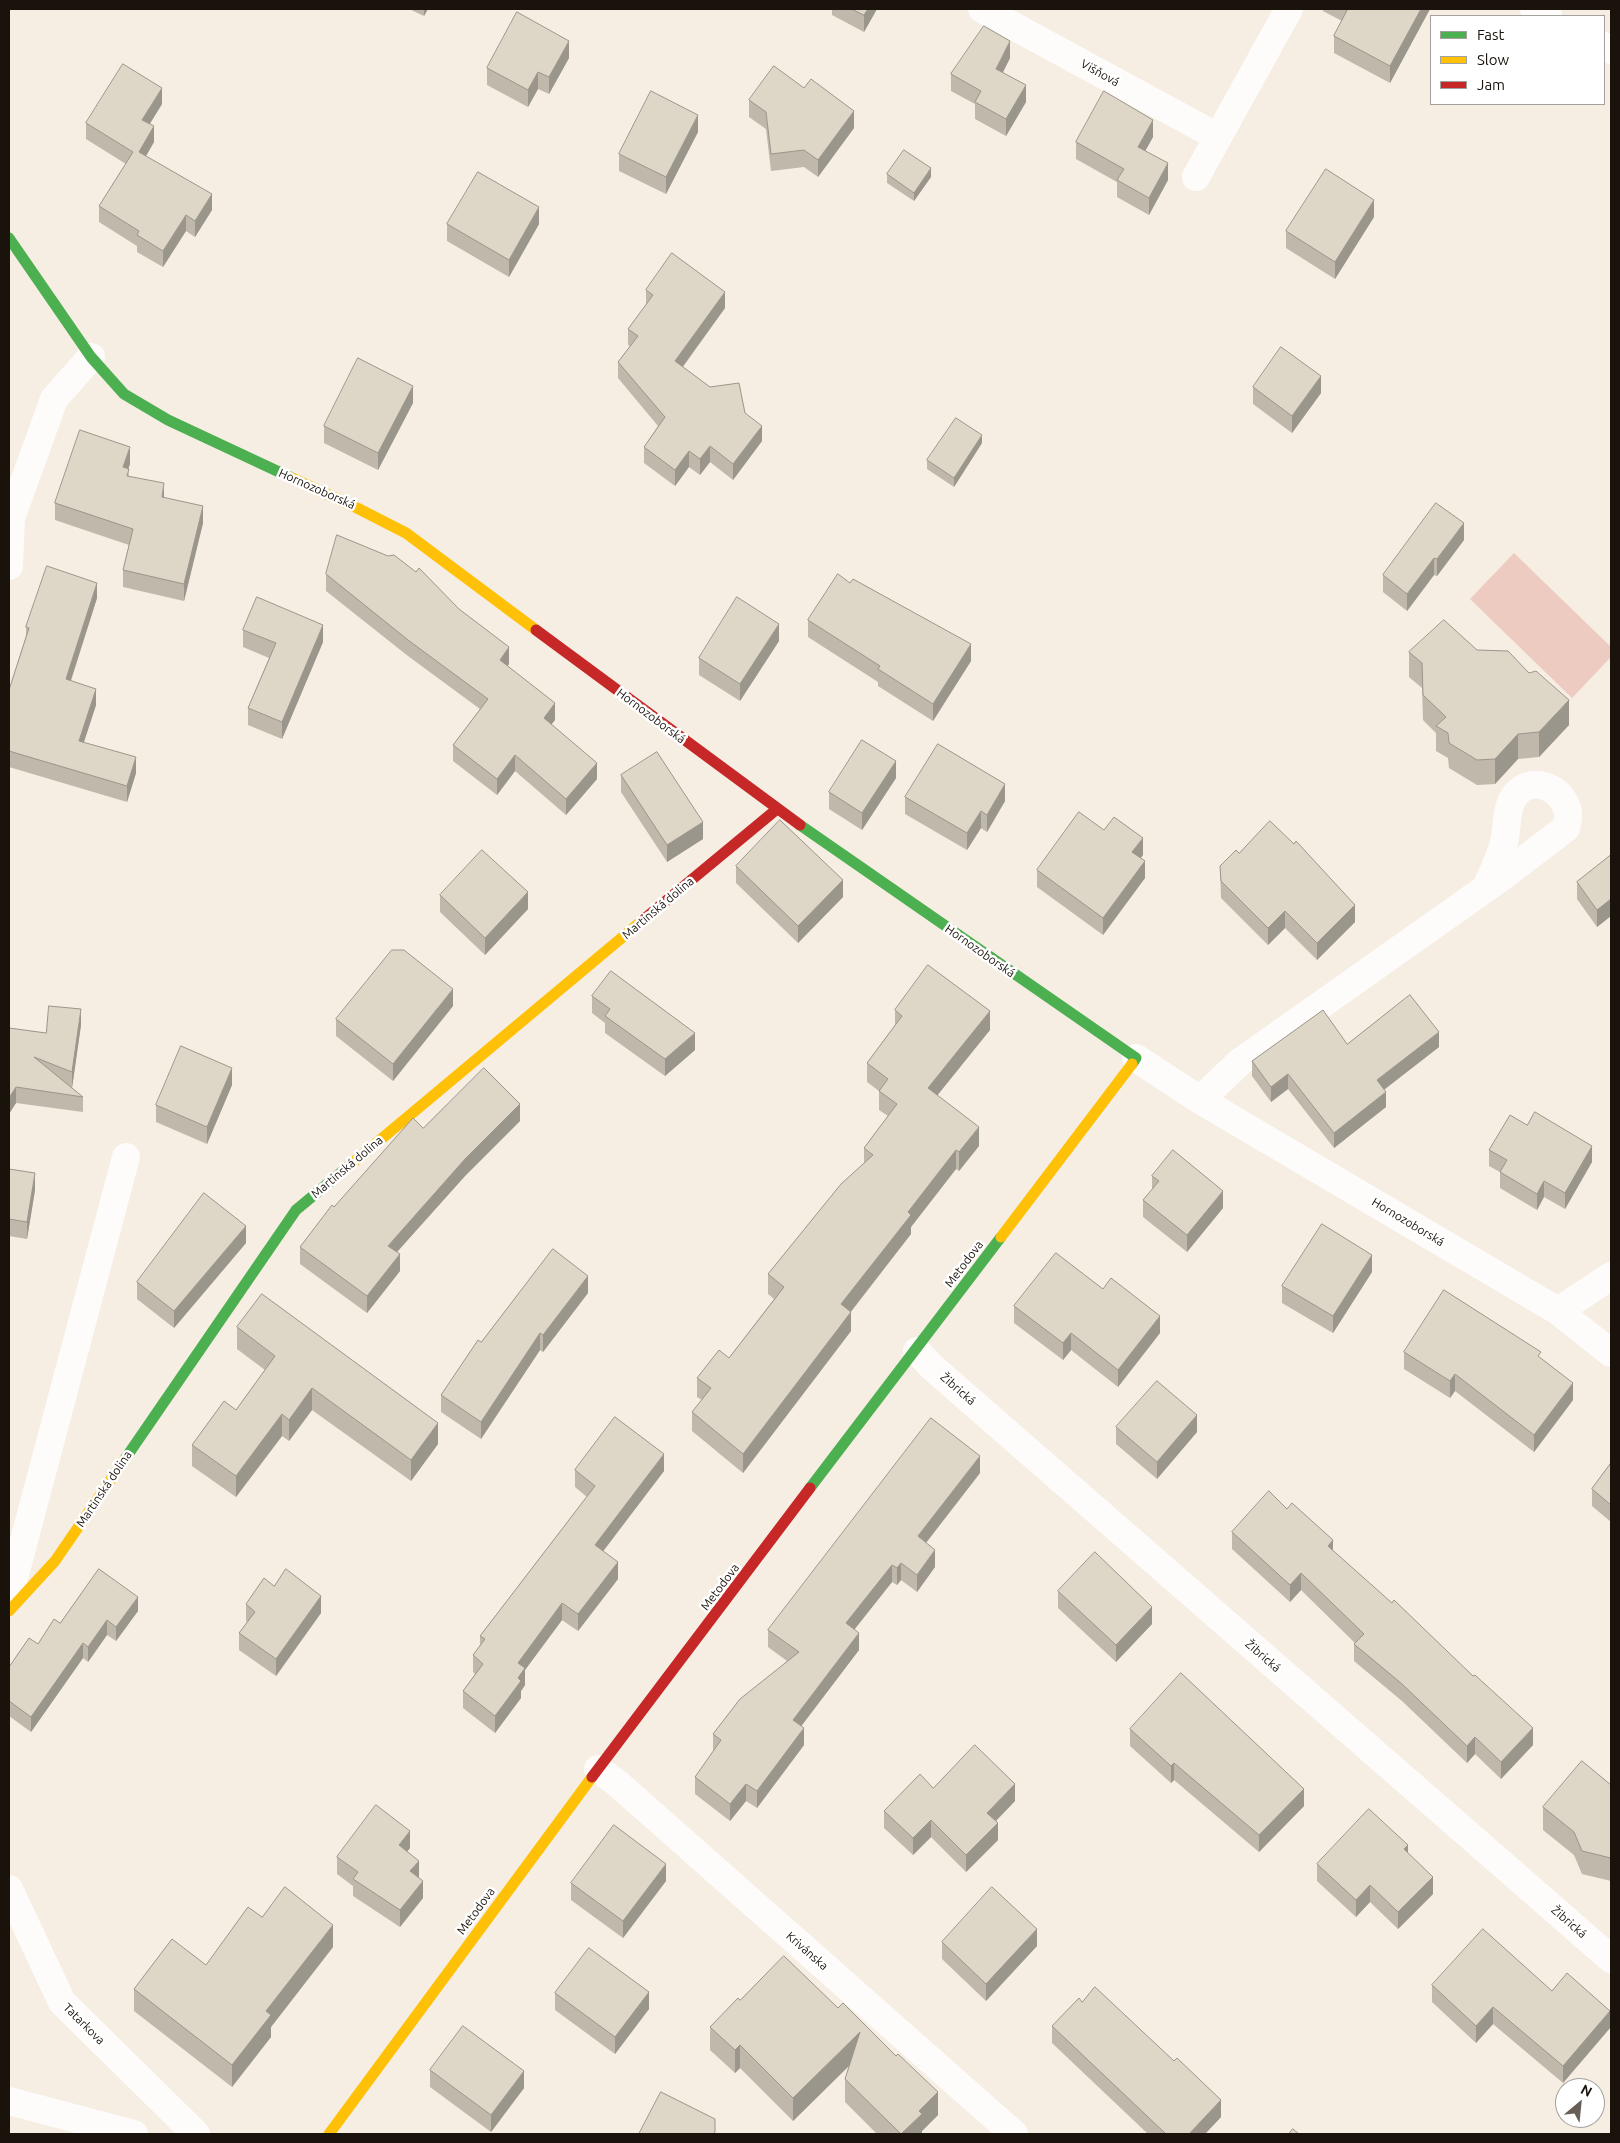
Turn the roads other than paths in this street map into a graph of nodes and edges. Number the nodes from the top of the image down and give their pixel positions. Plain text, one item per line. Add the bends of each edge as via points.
1 (982, 9) edge
2 (1289, 9) edge
3 (1534, 9) edge
4 (1546, 15) edge
5 (1218, 137) junction
6 (1196, 177) dead end
7 (9, 238) edge
8 (91, 357) junction
9 (9, 562) edge
10 (777, 809) junction
11 (1485, 889) dead end
12 (1136, 1058) junction
13 (1200, 1100) junction
14 (126, 1157) dead end
15 (1611, 1276) edge
16 (1558, 1310) junction
17 (916, 1351) junction
18 (1611, 1353) edge
19 (9, 1597) edge
20 (9, 1611) edge
21 (598, 1769) junction
22 (9, 1889) edge
23 (1611, 1959) edge
24 (9, 2101) edge
25 (134, 2134) edge
26 (196, 2134) edge
27 (328, 2134) edge
28 (1014, 2134) edge

1 - 5 street, Višňová
2 - 5 street
3 - 4 street
5 - 6 street
7 - 8 street, Hornozoborská
8 - 9 street via 54,399 11,518
8 - 10 street, Hornozoborská via 129,397 159,416 368,512 406,533
10 - 12 street, Hornozoborská
10 - 20 street, Martinská dolina via 296,1210 54,1561
11 - 13 street via 1240,1062
12 - 13 street, Hornozoborská
12 - 17 street, Metodova
13 - 16 street, Hornozoborská
14 - 19 street
15 - 16 street
16 - 18 street, Hornozoborská
17 - 21 street, Metodova
17 - 23 street, Žibrická
21 - 27 street, Metodova
21 - 28 street, Krivánska
22 - 26 street, Tatarkova via 62,2002
24 - 25 street

